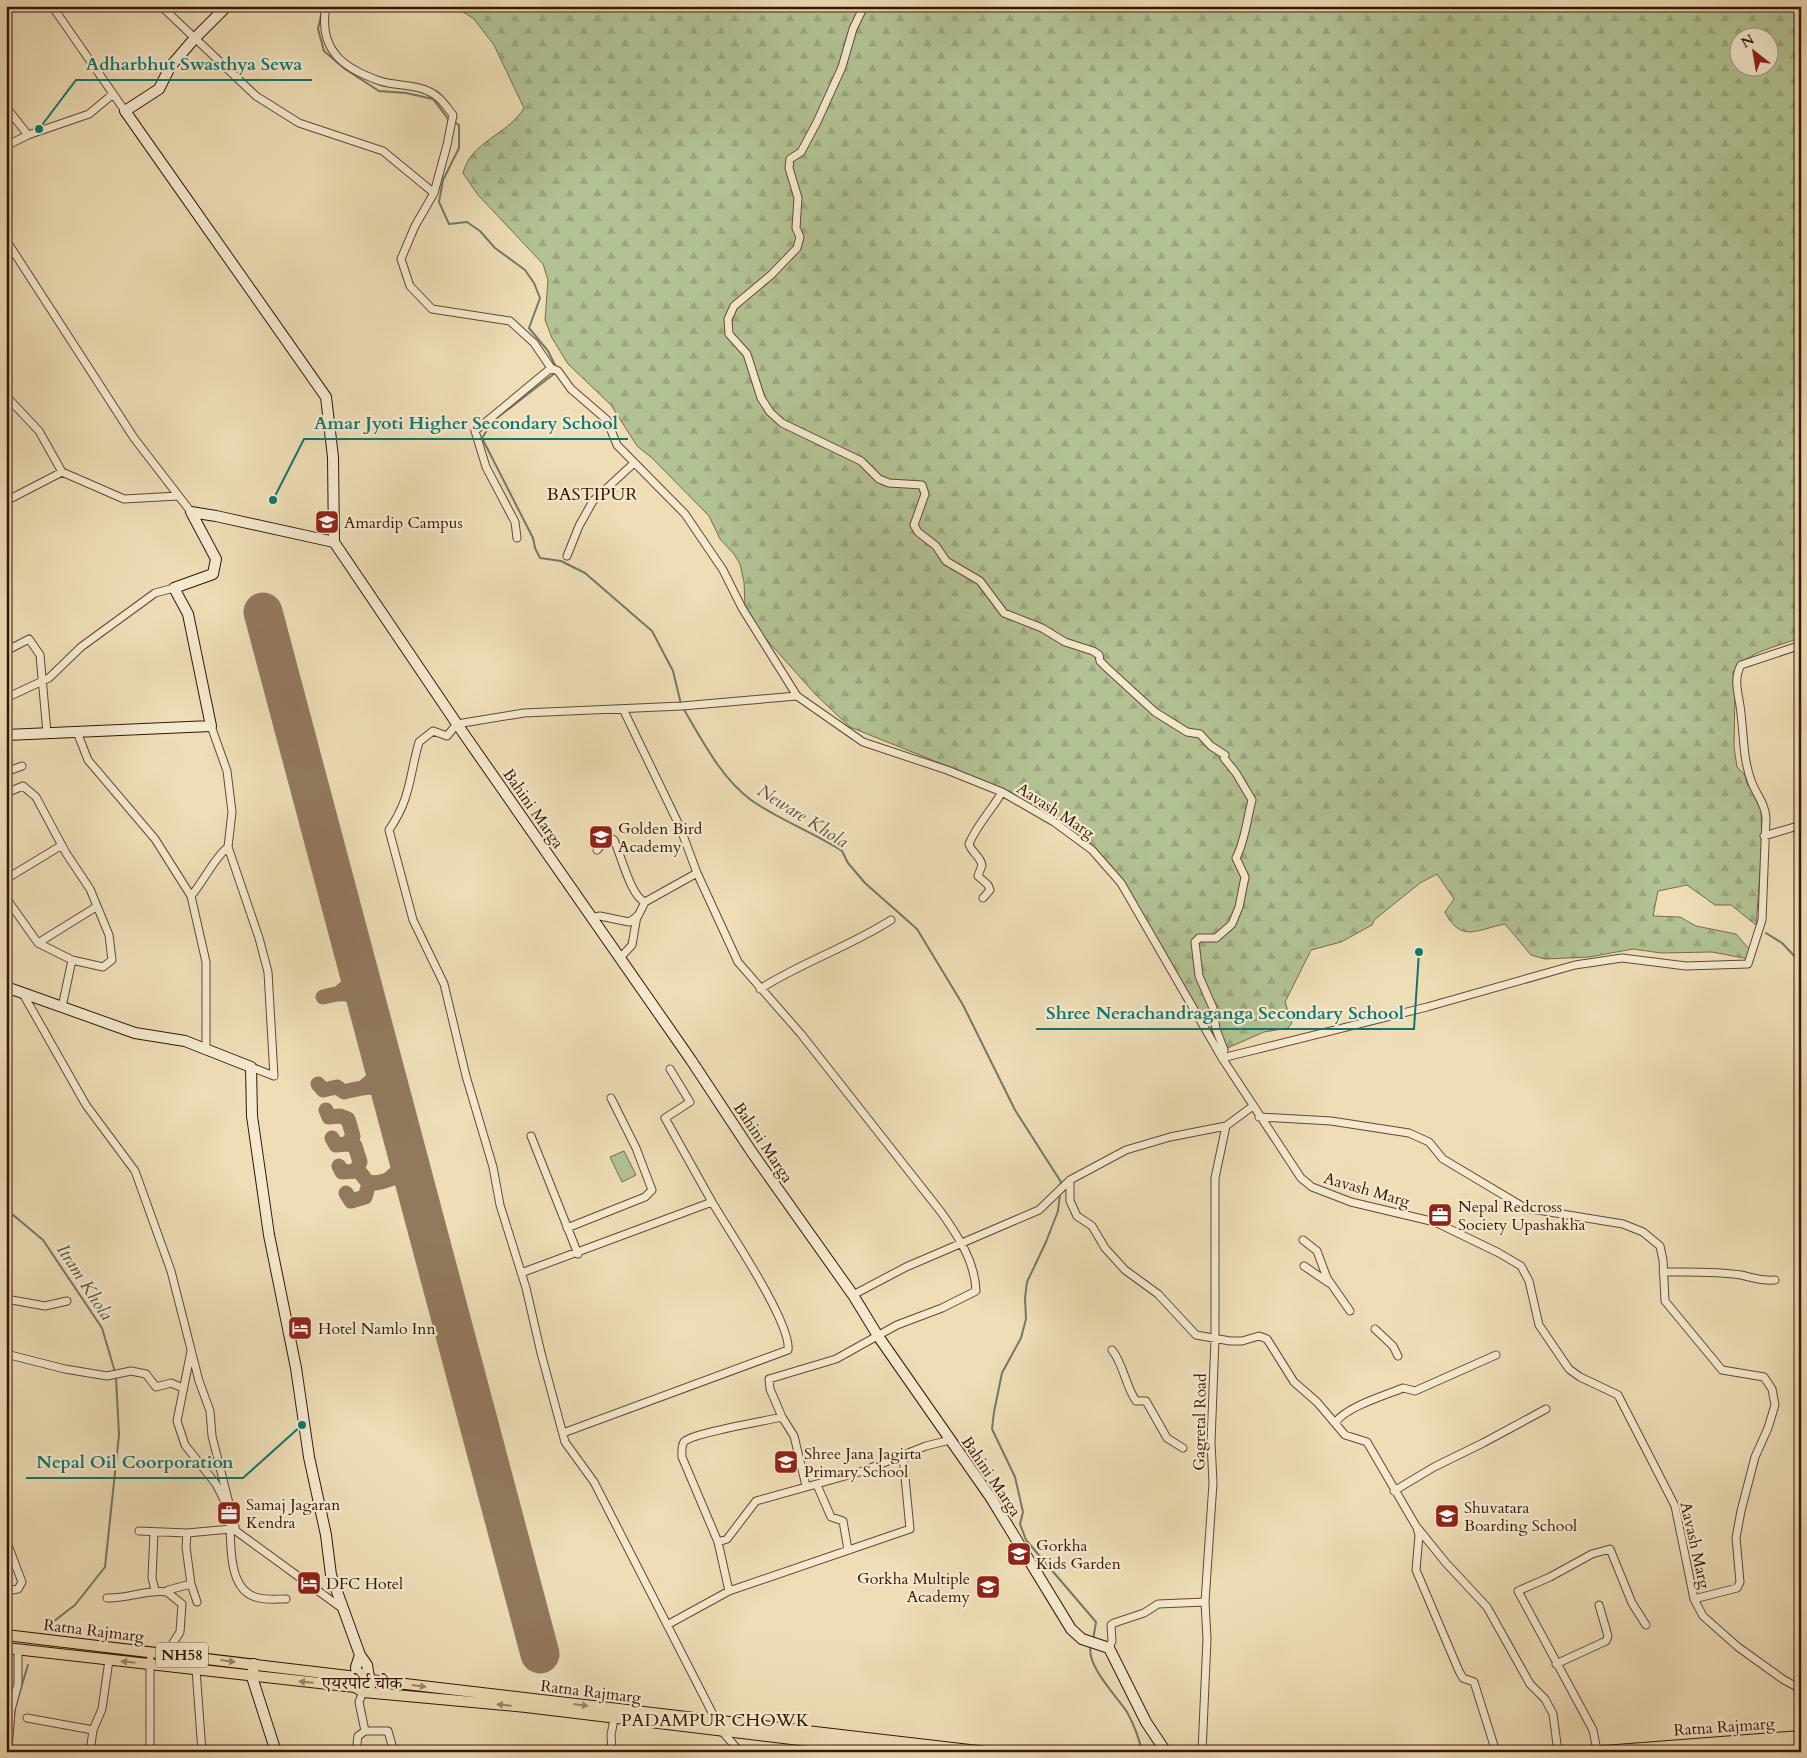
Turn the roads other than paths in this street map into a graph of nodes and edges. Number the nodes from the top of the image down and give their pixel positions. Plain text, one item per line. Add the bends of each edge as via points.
1 (52, 6) edge
2 (161, 6) edge
3 (227, 6) edge
4 (326, 6) edge
5 (864, 6) edge
6 (194, 38) junction
7 (113, 94) junction
8 (6, 107) edge
9 (125, 111) junction
10 (28, 135) junction
11 (6, 146) edge
12 (434, 193) junction
13 (6, 240) edge
14 (551, 368) junction
15 (6, 396) edge
16 (634, 463) junction
17 (62, 472) junction
18 (178, 496) junction
19 (6, 501) edge
20 (191, 512) junction
21 (517, 538) dead end
22 (334, 542) junction
23 (567, 556) dead end
24 (174, 588) junction
25 (1801, 645) edge
26 (6, 652) edge
27 (43, 682) junction
28 (797, 696) junction
29 (6, 698) edge
30 (623, 709) junction
31 (457, 724) junction
32 (211, 726) junction
33 (77, 732) junction
34 (48, 733) junction
35 (6, 735) edge
36 (22, 766) dead end
37 (6, 772) edge
38 (1002, 792) junction
39 (6, 793) edge
40 (1801, 825) edge
41 (1764, 836) junction
42 (62, 845) junction
43 (228, 847) junction
44 (597, 850) dead end
45 (697, 873) junction
46 (6, 879) edge
47 (191, 896) junction
48 (6, 898) edge
49 (983, 898) dead end
50 (645, 902) junction
51 (96, 907) junction
52 (638, 916) junction
53 (591, 918) junction
54 (891, 920) dead end
55 (38, 943) junction
56 (620, 958) junction
57 (72, 960) junction
58 (6, 986) edge
59 (760, 989) junction
60 (21, 990) junction
61 (62, 1008) junction
62 (206, 1048) junction
63 (1222, 1058) junction
64 (251, 1067) junction
65 (670, 1070) dead end
66 (611, 1098) dead end
67 (1253, 1106) junction
68 (1259, 1117) junction
69 (1226, 1126) junction
70 (531, 1136) dead end
71 (1070, 1180) junction
72 (712, 1202) junction
73 (567, 1228) junction
74 (1303, 1240) dead end
75 (960, 1242) junction
76 (578, 1254) junction
77 (1304, 1266) dead end
78 (1663, 1272) junction
79 (521, 1273) junction
80 (1775, 1280) dead end
81 (1330, 1284) junction
82 (853, 1295) junction
83 (6, 1299) edge
84 (67, 1302) dead end
85 (1350, 1311) dead end
86 (1375, 1329) dead end
87 (878, 1336) junction
88 (1215, 1339) junction
89 (191, 1350) junction
90 (1112, 1350) dead end
91 (6, 1354) edge
92 (1496, 1355) dead end
93 (1398, 1356) dead end
94 (183, 1388) junction
95 (1546, 1409) dead end
96 (782, 1418) junction
97 (1336, 1422) junction
98 (563, 1433) junction
99 (950, 1440) junction
100 (1183, 1448) dead end
101 (903, 1456) junction
102 (817, 1485) junction
103 (806, 1486) junction
104 (1394, 1491) junction
105 (1416, 1526) junction
106 (231, 1529) junction
107 (139, 1531) dead end
108 (154, 1532) junction
109 (187, 1532) junction
110 (6, 1540) edge
111 (718, 1542) junction
112 (848, 1550) junction
113 (191, 1584) junction
114 (155, 1590) junction
115 (6, 1591) edge
116 (729, 1591) junction
117 (167, 1592) junction
118 (107, 1598) dead end
119 (1694, 1598) junction
120 (286, 1599) dead end
121 (197, 1602) dead end
122 (1205, 1602) junction
123 (1599, 1605) dead end
124 (343, 1609) junction
125 (666, 1625) junction
126 (1646, 1625) dead end
127 (6, 1635) edge
128 (73, 1642) junction
129 (1104, 1646) junction
130 (6, 1648) edge
131 (18, 1650) junction
132 (151, 1652) junction
133 (170, 1654) junction
134 (71, 1656) junction
135 (110, 1660) junction
136 (149, 1664) junction
137 (254, 1664) junction
138 (1556, 1664) junction
139 (196, 1669) junction
140 (252, 1677) junction
141 (363, 1684) junction
142 (1801, 1689) edge
143 (9, 1710) edge
144 (28, 1718) dead end
145 (614, 1719) junction
146 (715, 1720) junction
147 (92, 1730) junction
148 (721, 1730) junction
149 (365, 1731) junction
150 (1801, 1736) edge
151 (1801, 1745) edge
152 (1594, 1751) edge
153 (8, 1752) edge
154 (90, 1752) edge
155 (150, 1752) edge
156 (202, 1752) edge
157 (276, 1752) edge
158 (356, 1752) edge
159 (394, 1752) edge
160 (612, 1752) edge
161 (740, 1752) edge
162 (900, 1752) edge
163 (987, 1752) edge
164 (1166, 1752) edge
165 (1202, 1752) edge
166 (1496, 1752) edge
167 (1558, 1752) edge
168 (1710, 1752) edge

1 - 7 street
2 - 6 street
3 - 6 street
4 - 12 street via 324,19 330,50 343,62 380,81 427,90 438,97 452,115
5 - 63 street via 853,29 842,67 817,122 800,152 790,159 788,168 798,198 796,228 800,237 797,248 734,306 728,319 729,334 747,354 761,398 782,422 861,462 879,480 922,486 925,494 914,525 918,532 936,546 946,561 980,581 1004,613 1042,628 1065,642 1093,651 1155,712 1188,732 1200,734 1225,755 1252,800 1242,846 1236,858 1245,877 1232,924 1216,938 1199,938 1195,942 1199,976 1213,1008 1216,1030 1224,1050
6 - 9 street via 170,67 159,89
6 - 12 street via 256,96 299,123 384,151
7 - 9 street
7 - 10 street via 89,114
8 - 10 street
9 - 22 street via 326,397 333,456
10 - 11 street
12 - 14 street via 401,259 410,286 432,309 510,321 534,342
13 - 18 street via 134,438
14 - 16 street via 558,371 570,388 606,420 617,445
14 - 21 street via 475,431 486,467 515,522
15 - 17 street via 39,431
16 - 23 street via 593,501
16 - 28 street via 685,514 723,570 742,608
17 - 18 street via 124,499
17 - 19 street
18 - 20 street
20 - 22 street
20 - 24 street via 216,559 215,566 212,574
22 - 31 street, Bahini Marga
24 - 27 street via 155,593 82,647
24 - 32 street via 188,614
25 - 41 street via 1740,665 1737,671 1742,736 1752,784 1765,809
26 - 27 street via 29,639 40,655
27 - 29 street
27 - 34 street
28 - 30 street
28 - 38 street, Aavash Marg via 863,742
30 - 31 street via 524,713
30 - 45 street via 680,827
31 - 53 street, Bahini Marga
31 - 79 street via 447,736 433,731 419,742 409,792 389,830 413,920 444,984 500,1204
32 - 33 street
32 - 43 street via 228,779 232,812
33 - 34 street
33 - 47 street via 88,760 156,840
34 - 35 street
36 - 37 street
38 - 49 street via 969,844 981,860 978,876 990,890
38 - 63 street, Aavash Marg via 1074,835 1121,883
39 - 42 street via 23,786 36,797
40 - 41 street
41 - 63 street via 1762,920 1748,964 1686,966 1622,958 1574,965
42 - 46 street
42 - 51 street via 90,890
43 - 47 street via 220,853
43 - 64 street via 268,972 274,1076
44 - 50 street via 608,837 614,840 632,886 640,900
45 - 50 street
45 - 59 street via 738,962
47 - 62 street via 206,962
48 - 55 street
50 - 52 street
51 - 55 street
51 - 57 street via 110,935 112,960 103,967
52 - 53 street via 623,922 600,916
52 - 56 street via 632,945
53 - 56 street, Bahini Marga
54 - 59 street via 867,936 797,966
55 - 57 street
56 - 82 street, Bahini Marga
57 - 61 street
58 - 60 street
59 - 75 street via 875,1126
60 - 61 street
60 - 89 street via 86,1105 135,1171 171,1271
61 - 62 street via 135,1033
62 - 64 street
63 - 67 street, Aavash Marg
64 - 124 street via 252,1116 269,1235 296,1368 331,1575
65 - 72 street via 690,1102 666,1118
66 - 73 street via 652,1190 645,1197
67 - 68 street, Aavash Marg
67 - 69 street
68 - 78 street via 1331,1121 1409,1133 1429,1142 1442,1159 1525,1208 1623,1224 1643,1232 1660,1246
68 - 119 street, Aavash Marg via 1293,1169 1312,1187 1351,1202 1435,1222 1521,1266 1529,1281 1539,1326 1569,1369 1580,1378 1618,1395 1675,1506 1678,1533
69 - 71 street via 1141,1144
69 - 88 street, Gagretal Road via 1214,1188
70 - 73 street
71 - 75 street via 1039,1210
71 - 88 street via 1073,1211 1092,1226 1105,1248 1125,1270 1158,1294 1196,1335
72 - 76 street
72 - 98 street via 776,1312 787,1336 788,1350
73 - 76 street
74 - 81 street via 1317,1251
75 - 82 street
75 - 87 street via 972,1266 976,1291
76 - 79 street
77 - 81 street
78 - 80 street via 1742,1275 1759,1281
78 - 119 street via 1665,1301 1722,1370 1764,1377 1772,1389 1775,1405 1755,1458 1741,1511 1736,1543 1740,1582 1736,1588
79 - 98 street
81 - 85 street
82 - 87 street, Bahini Marga
83 - 84 street via 45,1306
86 - 93 street via 1393,1346
87 - 96 street via 836,1359 769,1379
87 - 99 street, Bahini Marga
88 - 97 street via 1242,1341 1259,1336 1267,1339 1294,1382
88 - 122 street, Gagretal Road via 1210,1542
89 - 94 street
89 - 124 street via 210,1411 212,1436 236,1531
90 - 100 street via 1119,1358 1136,1401 1146,1401 1167,1438
91 - 94 street via 107,1376 131,1371 146,1374 156,1387 171,1383
92 - 97 street via 1415,1391 1403,1388 1366,1403 1339,1417
94 - 106 street via 178,1421 185,1445 224,1498
95 - 104 street
96 - 103 street via 794,1436
96 - 111 street via 699,1435 682,1444 682,1457
97 - 104 street via 1345,1435 1367,1442
98 - 125 street via 572,1453 594,1482
99 - 101 street
99 - 129 street, Bahini Marga via 991,1498 1071,1629 1089,1642
101 - 102 street
101 - 112 street via 910,1529
102 - 103 street
102 - 112 street via 831,1517 843,1521
103 - 111 street via 756,1501 727,1539
104 - 105 street
105 - 166 street via 1416,1570 1458,1671 1463,1678 1474,1682
105 - 167 street via 1487,1607 1530,1684 1545,1698 1553,1714
106 - 109 street
106 - 120 street via 230,1552 239,1584 257,1598
107 - 108 street
108 - 109 street
108 - 114 street via 152,1578
109 - 113 street
110 - 115 street via 22,1582 18,1589
111 - 116 street
112 - 116 street
113 - 117 street
113 - 121 street
114 - 117 street
114 - 118 street via 135,1596
116 - 125 street
117 - 133 street via 182,1604 180,1632
119 - 142 street, Aavash Marg via 1703,1616 1714,1627 1784,1680
122 - 129 street via 1158,1604 1144,1614 1114,1623 1111,1625 1112,1641
122 - 165 street, Gagretal Road via 1207,1639
123 - 138 street via 1608,1636 1606,1642
124 - 141 street via 360,1655 356,1667
125 - 146 street
126 - 138 street via 1632,1603 1610,1550 1592,1554 1550,1578 1518,1591
127 - 128 main road, Ratna Rajmarg / NH58
128 - 132 main road, Ratna Rajmarg / NH58
128 - 134 main road
129 - 164 street
130 - 131 main road, Ratna Rajmarg / NH58
131 - 134 main road, Ratna Rajmarg / NH58
131 - 143 street via 18,1684
132 - 133 main road, Ratna Rajmarg / NH58
132 - 136 street
133 -> 137 main road, Ratna Rajmarg / NH58
134 - 135 main road, Ratna Rajmarg / NH58
136 -> 135 main road, Ratna Rajmarg / NH58
135 - 147 street via 102,1710
136 - 139 main road, Ratna Rajmarg / NH58
136 - 155 street
137 - 140 street
137 - 141 main road, Ratna Rajmarg / NH58
138 - 152 street via 1593,1730
139 - 140 main road, Ratna Rajmarg / NH58
139 - 156 street
141 -> 140 main road, Ratna Rajmarg / NH58
140 - 157 street
145 -> 141 main road, Ratna Rajmarg / NH58
141 -> 146 main road, Ratna Rajmarg / NH58
141 - 149 street via 360,1702
143 - 153 street
144 - 147 street
145 - 148 main road, Ratna Rajmarg / NH58
145 - 160 street
146 - 148 street
146 - 163 main road, Ratna Rajmarg / NH58
147 - 154 street
148 - 161 street
148 - 162 main road, Ratna Rajmarg / NH58
149 - 158 street via 358,1736
149 - 159 street via 388,1731
150 - 152 main road, Ratna Rajmarg
151 - 168 main road, Ratna Rajmarg

